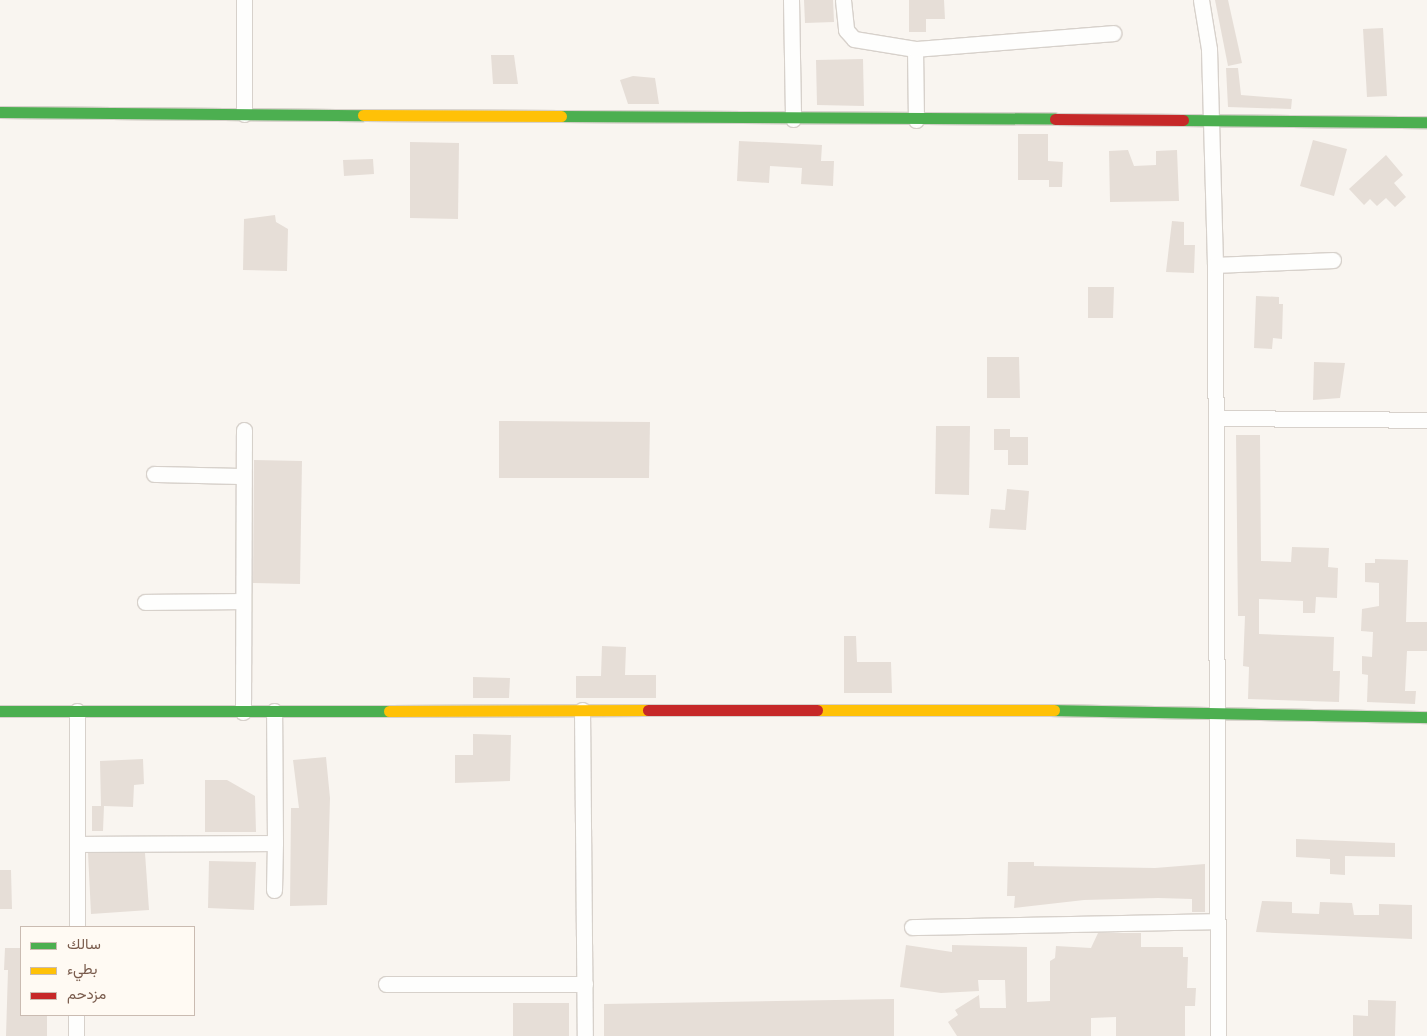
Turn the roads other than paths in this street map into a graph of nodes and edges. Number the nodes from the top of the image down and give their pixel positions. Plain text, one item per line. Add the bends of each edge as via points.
1 (244, 0) edge
2 (791, 0) edge
3 (843, 0) edge
4 (1201, 0) edge
5 (1113, 33) dead end
6 (915, 49) junction
7 (0, 112) edge
8 (244, 114) junction
9 (793, 119) junction
10 (916, 120) junction
11 (1209, 121) junction
12 (1427, 122) edge
13 (1333, 260) dead end
14 (1215, 265) junction
15 (1216, 418) junction
16 (1427, 420) edge
17 (244, 430) dead end
18 (154, 474) dead end
19 (243, 476) junction
20 (241, 601) junction
21 (145, 602) dead end
22 (582, 710) junction
23 (1217, 710) junction
24 (0, 711) edge
25 (77, 711) junction
26 (274, 711) junction
27 (243, 712) junction
28 (1427, 717) edge
29 (275, 843) junction
30 (77, 844) junction
31 (274, 890) dead end
32 (1217, 922) junction
33 (77, 926) edge
34 (912, 927) dead end
35 (386, 984) dead end
36 (585, 984) junction
37 (76, 1016) edge
38 (76, 1036) edge
39 (585, 1036) edge
40 (1218, 1036) edge

1 - 8 street
2 - 9 street
3 - 6 street via 846,30 854,39
4 - 11 street via 1209,49
5 - 6 street
6 - 10 street
7 - 8 street
8 - 9 street
9 - 10 street
10 - 11 street
11 - 12 street
11 - 14 street
13 - 14 street
14 - 15 street
15 - 16 street
15 - 23 street
17 - 19 street
18 - 19 street
19 - 20 street
20 - 21 street
20 - 27 street
22 - 23 street
22 - 26 street
22 - 36 street
23 - 28 street
23 - 32 street
24 - 25 street
25 - 27 street
25 - 30 street
26 - 27 street
26 - 29 street
29 - 30 street
29 - 31 street
30 - 33 street
32 - 34 street
32 - 40 street
35 - 36 street
36 - 39 street
37 - 38 street

